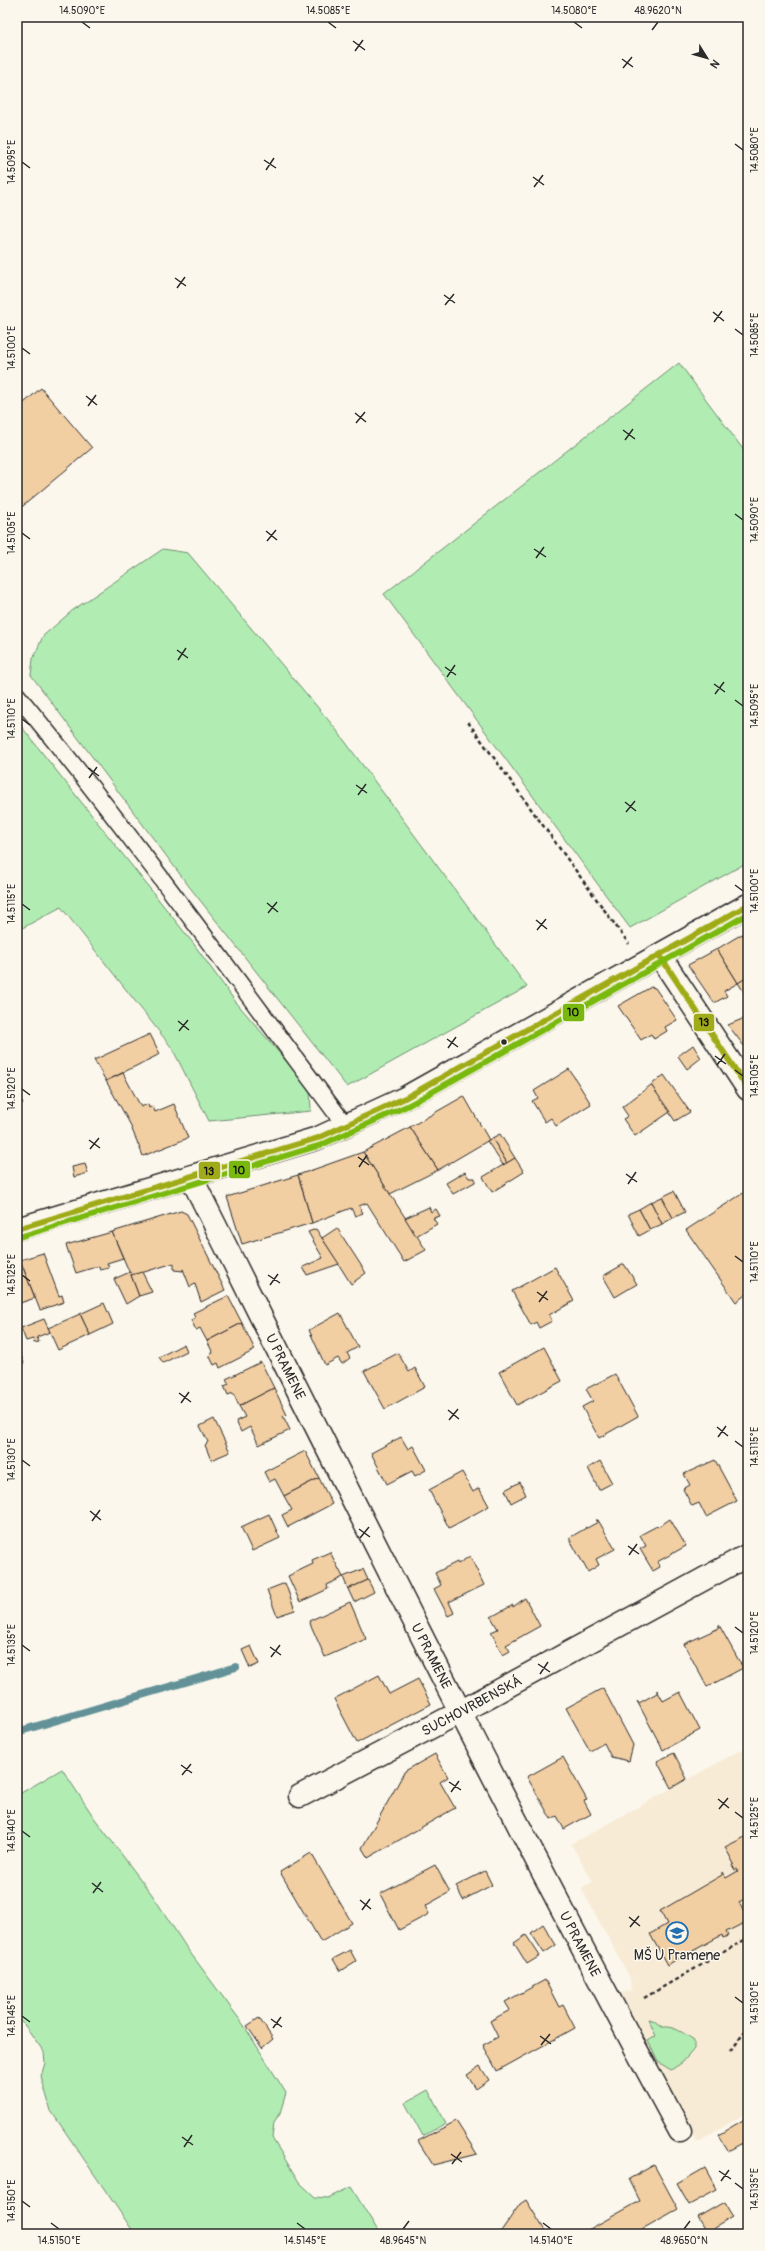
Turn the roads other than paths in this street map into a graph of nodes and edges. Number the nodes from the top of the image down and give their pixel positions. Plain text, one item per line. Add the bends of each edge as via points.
1 (17, 695) edge
2 (748, 905) edge
3 (653, 961) junction
4 (748, 1089) edge
5 (346, 1125) junction
6 (191, 1177) junction
7 (17, 1229) edge
8 (748, 1555) edge
9 (460, 1712) junction
10 (300, 1796) dead end
11 (680, 2131) dead end

1 - 5 lane via 159,875
2 - 3 street
3 - 4 street
3 - 5 street via 405,1098
5 - 6 street via 318,1138
6 - 7 street
6 - 9 street, U PRAMENE
8 - 9 street, SUCHOVRBENSKÁ
9 - 10 street, SUCHOVRBENSKÁ
9 - 11 street, U PRAMENE

